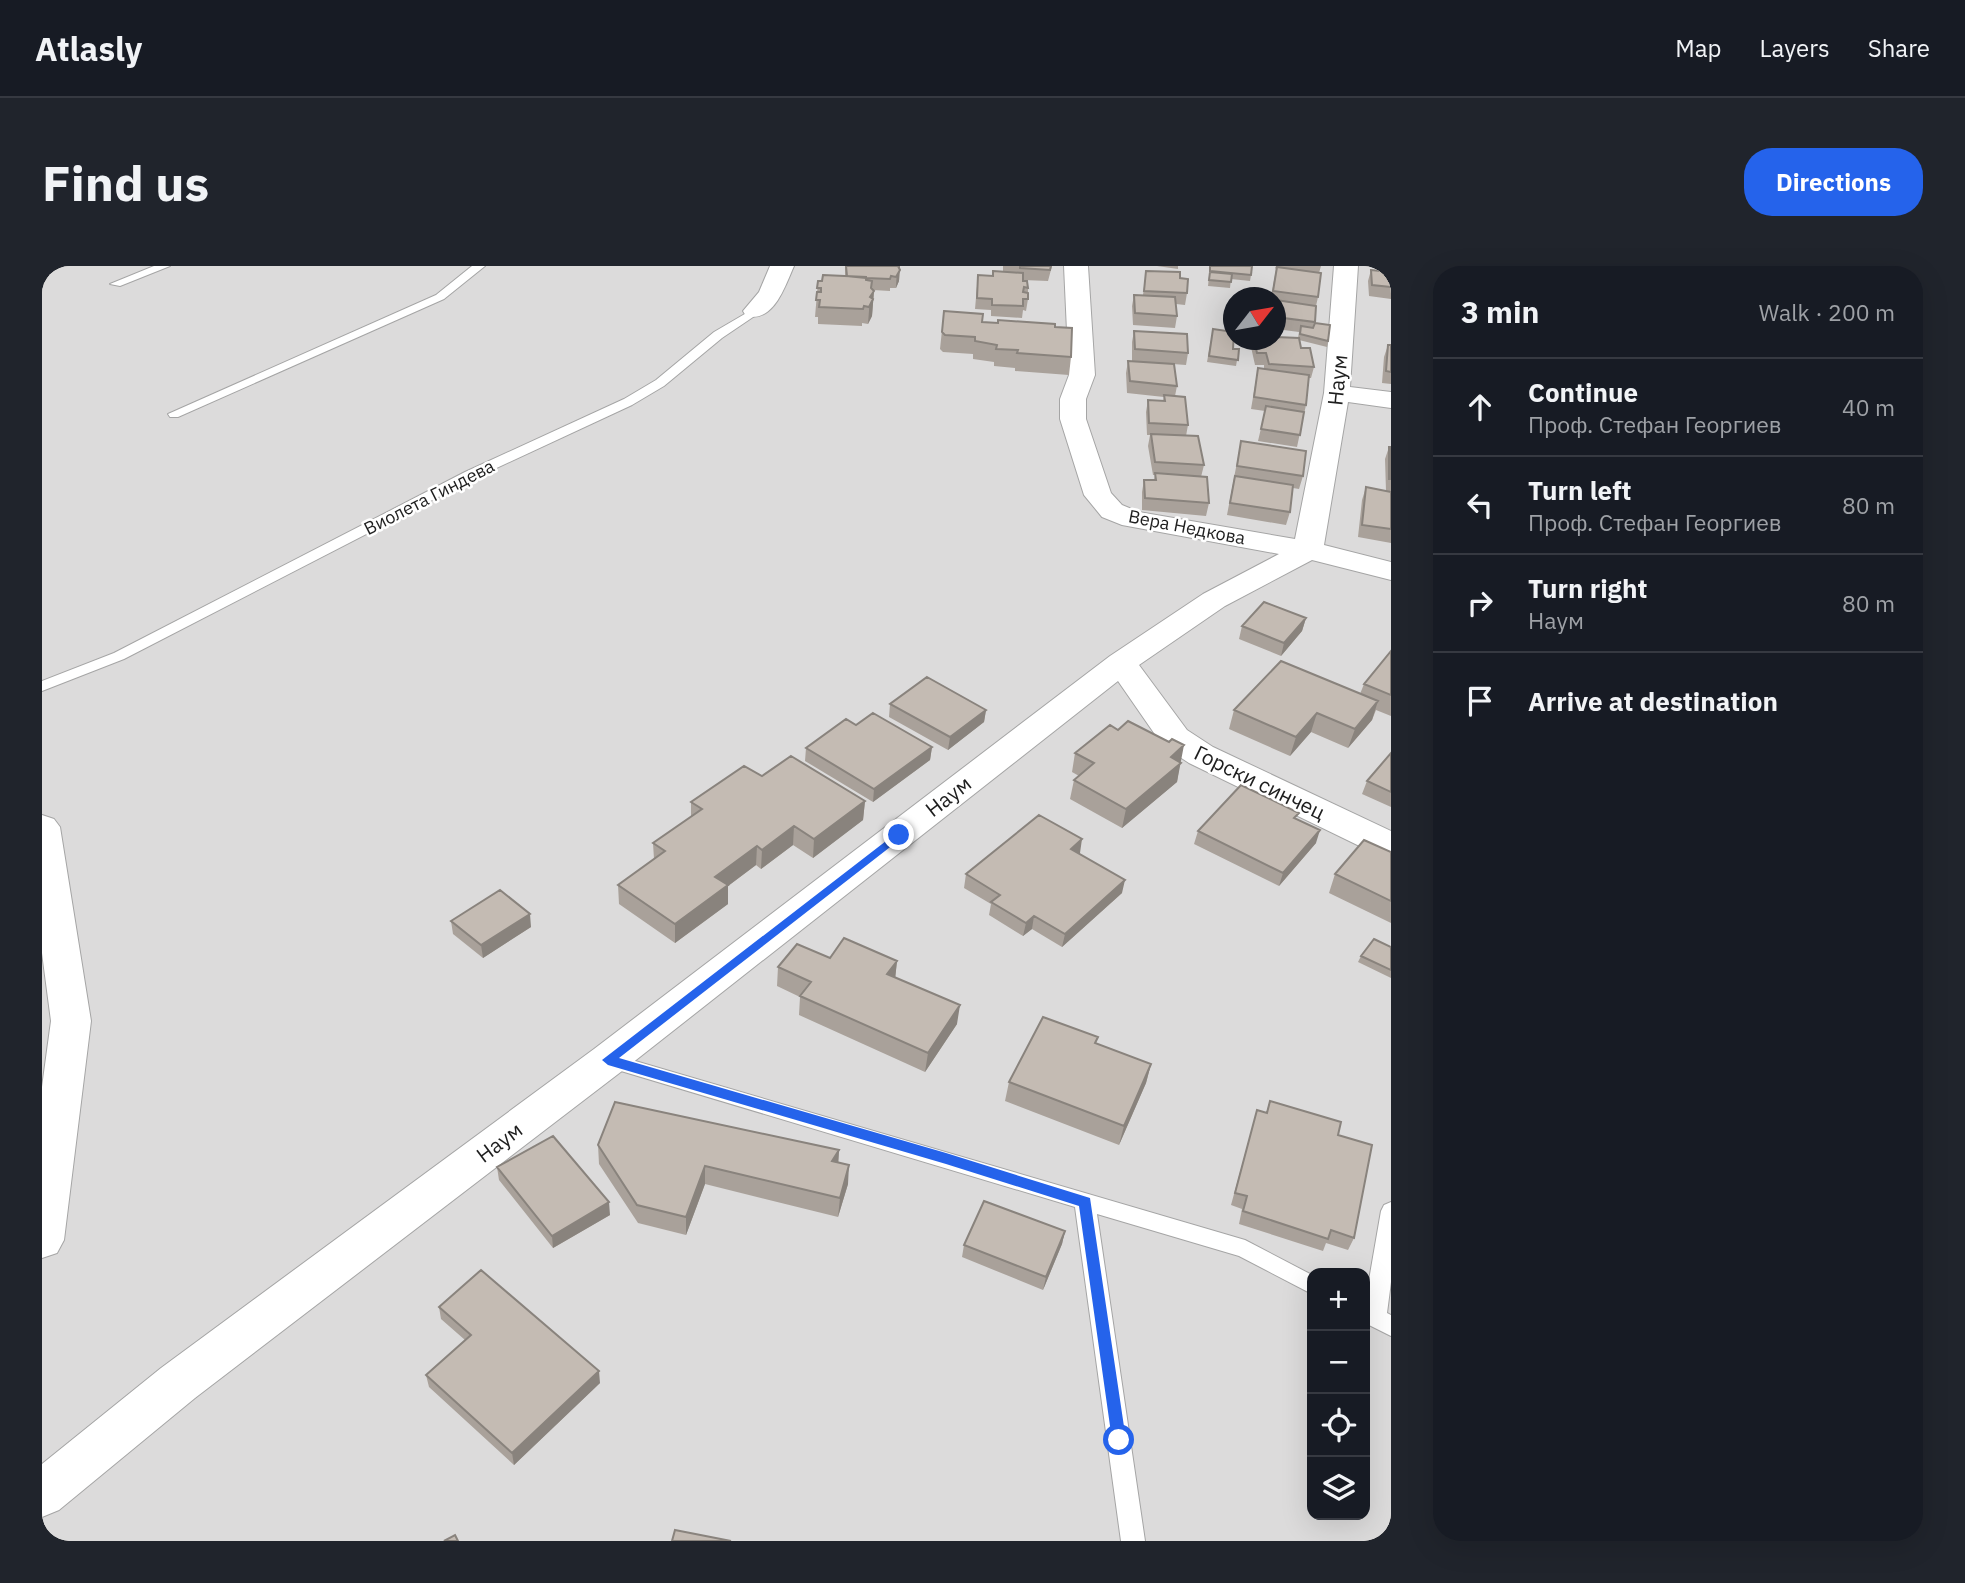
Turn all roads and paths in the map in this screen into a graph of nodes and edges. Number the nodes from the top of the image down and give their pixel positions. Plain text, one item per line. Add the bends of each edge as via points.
1 (164, 266) edge
2 (479, 266) edge
3 (782, 266) edge
4 (1076, 266) edge
5 (1346, 266) edge
6 (116, 284) dead end
7 (755, 311) joint
8 (1337, 393) junction
9 (1391, 400) edge
10 (174, 414) dead end
11 (1308, 550) junction
12 (1391, 571) edge
13 (1121, 663) junction
14 (42, 686) edge
15 (42, 827) edge
16 (1391, 846) edge
17 (608, 1060) junction
18 (1085, 1202) junction
19 (1391, 1212) edge
20 (42, 1240) edge
21 (1307, 1282) edge
22 (1377, 1319) edge
23 (42, 1494) edge
24 (1133, 1541) edge

1 - 6 lane
2 - 10 lane via 440,297
3 - 7 street, Виолета Гиндева via 770,294
4 - 11 street, Вера Недкова via 1082,375 1073,399 1073,419 1098,495 1112,511 1132,519
5 - 8 street, Наум
7 - 14 lane, Виолета Гиндева via 628,402 470,475 119,656
8 - 9 street
8 - 11 street, Наум
11 - 12 street, Вера Недкова
11 - 13 street, Наум via 1214,600
13 - 16 street, Горски синчец via 1183,744
13 - 17 street, Наум
15 - 20 street via 71,1021
17 - 18 lane
17 - 23 street, Наум via 178,1383
18 - 21 lane via 1245,1249
18 - 24 lane
19 - 22 lane

